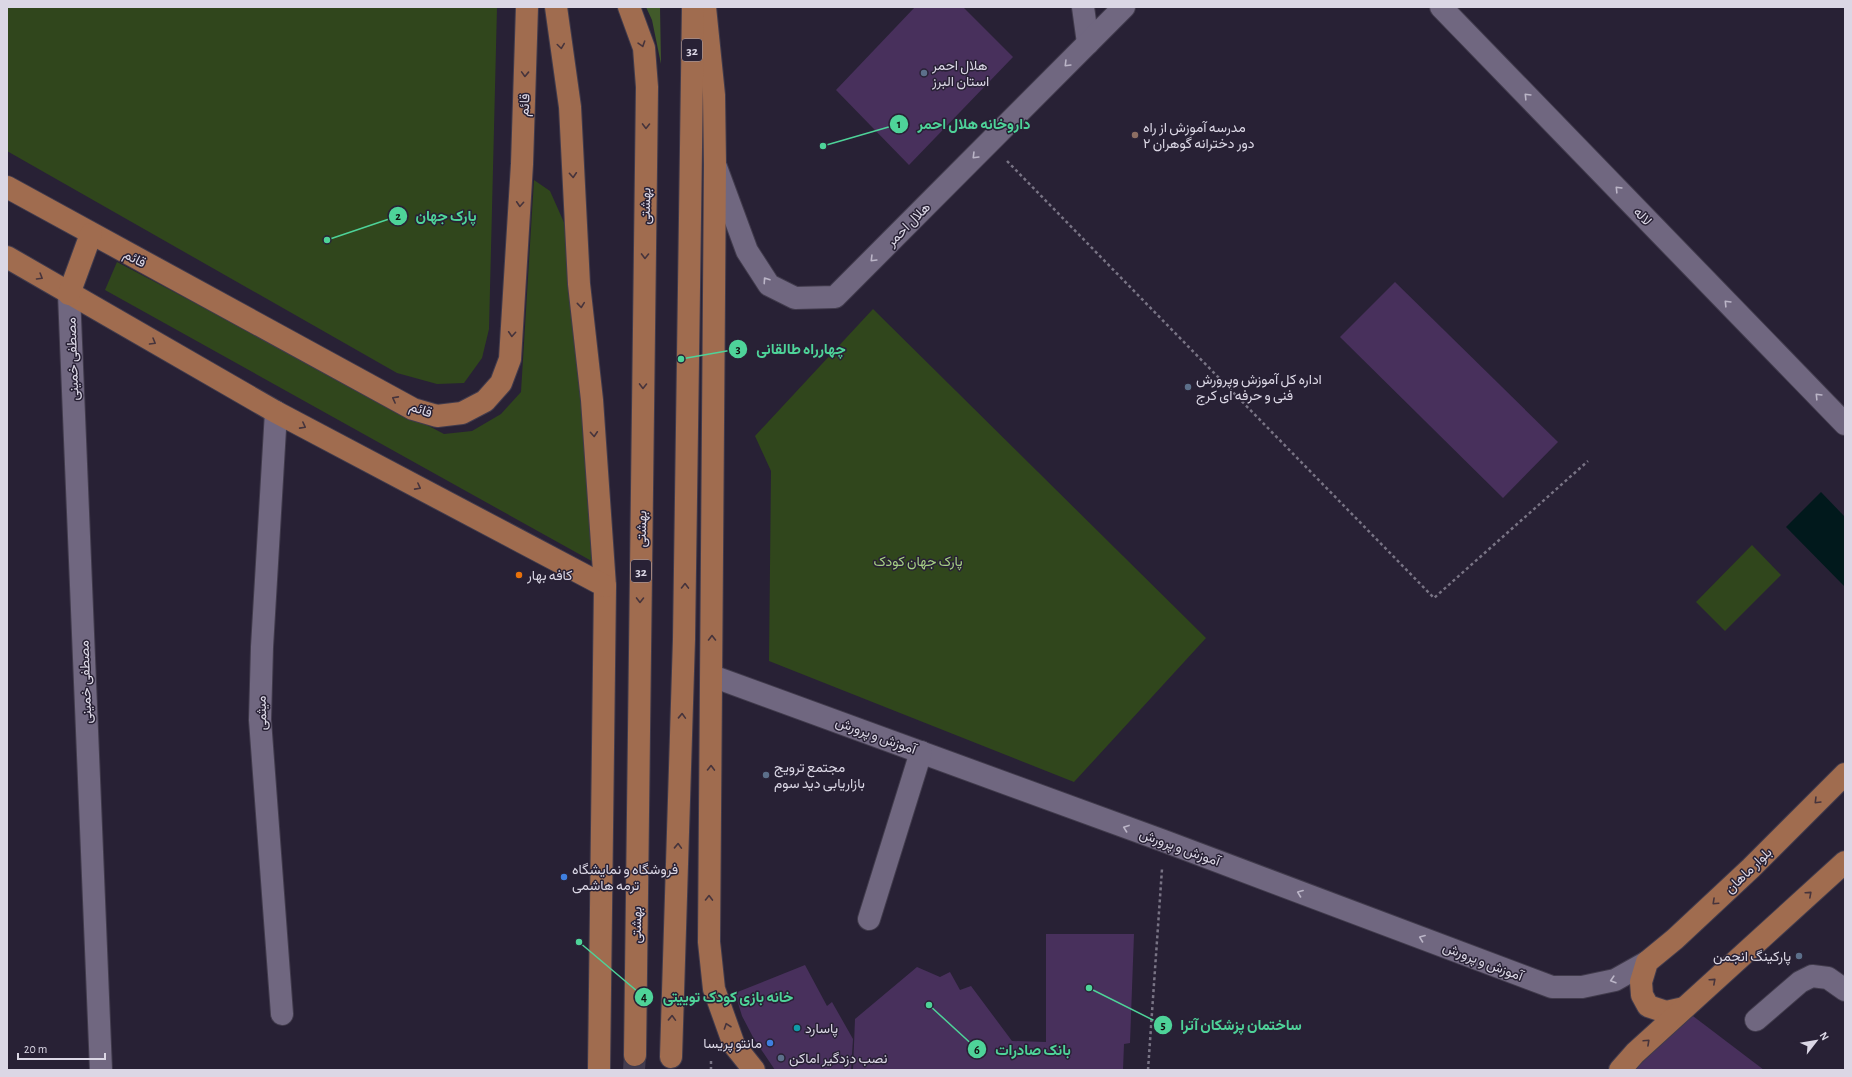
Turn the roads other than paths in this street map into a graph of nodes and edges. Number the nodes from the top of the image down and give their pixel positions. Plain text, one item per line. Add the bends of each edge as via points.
1 (527, 7) edge
2 (556, 7) edge
3 (628, 7) edge
4 (693, 7) edge
5 (705, 7) edge
6 (1083, 7) edge
7 (1124, 7) edge
8 (1441, 7) edge
9 (1088, 43) junction
10 (715, 165) junction
11 (7, 187) edge
12 (91, 234) junction
13 (7, 257) edge
14 (69, 294) junction
15 (276, 412) junction
16 (1845, 424) edge
17 (605, 586) junction
18 (712, 676) junction
19 (922, 752) junction
20 (1845, 774) edge
21 (1845, 862) edge
22 (869, 920) dead end
23 (1647, 962) junction
24 (1845, 990) edge
25 (1684, 1008) junction
26 (282, 1014) dead end
27 (1756, 1020) dead end
28 (635, 1055) tunnel mouth
29 (671, 1057) dead end
30 (101, 1070) edge
31 (599, 1070) edge
32 (754, 1070) edge
33 (1620, 1070) edge

1 -> 12 main road, قائم via 522,164 510,359 501,383 485,401 462,413 437,416 413,408
2 -> 17 main road via 570,107 579,284 592,400
3 -> 28 main road, بهشتى / 32 via 644,48 647,87
29 -> 4 main road, 32 via 684,639
5 - 10 main road via 714,95
6 - 9 street
7 - 9 street, هلال احمر
16 -> 8 street, لاله
9 -> 10 street, هلال احمر via 835,297 795,298 769,285 747,251
18 -> 10 main road
11 - 12 main road, قائم
12 - 14 main road
13 -> 14 main road
14 -> 15 main road
14 - 30 street, مصطفی خمینی
15 -> 17 main road
15 - 26 street, میثمی via 260,720
17 - 31 main road
18 - 19 street, آموزش و پرورش
32 -> 18 main road via 734,1045 714,989 709,942
19 - 22 street
23 -> 19 street, آموزش و پرورش via 1615,980 1582,987 1552,987
20 -> 23 main road, بلوار ماهان via 1751,868 1675,940
25 -> 21 main road
23 - 25 main road via 1641,982 1642,995 1648,1006 1666,1012
24 - 27 street via 1828,978 1812,976 1800,982
33 -> 25 main road

